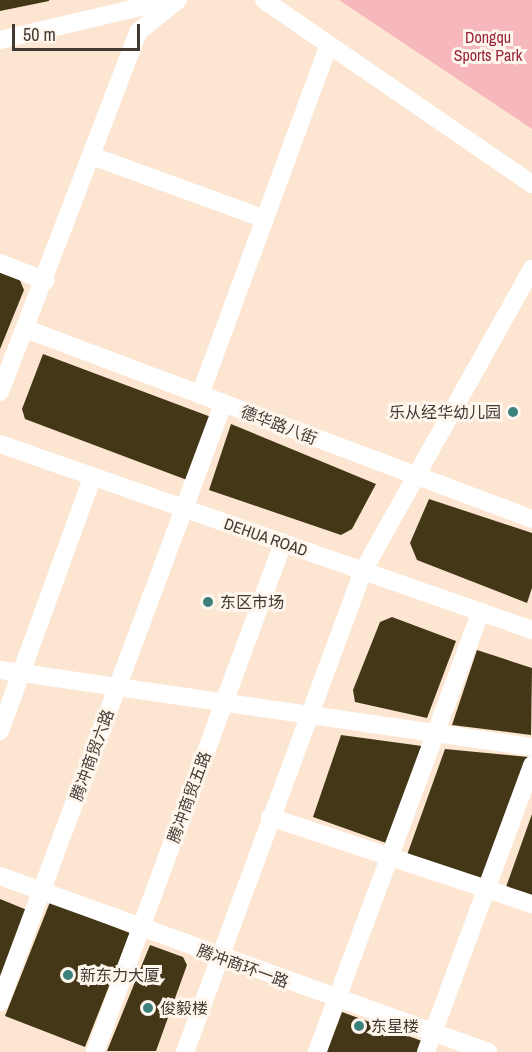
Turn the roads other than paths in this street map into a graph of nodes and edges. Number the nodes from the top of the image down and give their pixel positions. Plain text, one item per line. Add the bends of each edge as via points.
1 (170, 0) edge
2 (178, 0) edge
3 (264, 0) edge
4 (0, 40) edge
5 (328, 45) junction
6 (92, 156) junction
7 (532, 184) edge
8 (262, 218) junction
9 (0, 263) edge
10 (532, 269) edge
11 (46, 281) junction
12 (26, 329) junction
13 (0, 392) edge
14 (200, 395) junction
15 (223, 404) junction
16 (0, 444) edge
17 (93, 476) junction
18 (415, 476) junction
19 (184, 508) junction
20 (532, 519) edge
21 (283, 543) junction
22 (363, 571) junction
23 (481, 612) junction
24 (532, 630) edge
25 (0, 670) edge
26 (21, 674) junction
27 (116, 690) junction
28 (223, 705) junction
29 (308, 717) junction
30 (0, 731) edge
31 (436, 734) junction
32 (532, 747) edge
33 (532, 765) edge
34 (270, 817) junction
35 (390, 857) junction
36 (0, 876) edge
37 (486, 889) junction
38 (41, 891) junction
39 (532, 904) edge
40 (141, 928) junction
41 (219, 957) junction
42 (337, 999) junction
43 (0, 1002) edge
44 (433, 1033) junction
45 (96, 1052) edge
46 (185, 1052) edge
47 (317, 1052) edge
48 (426, 1052) edge
49 (488, 1052) edge

1 - 4 street
2 - 6 street via 138,32
3 - 5 street
5 - 7 street
5 - 8 street
6 - 8 street
6 - 11 street
8 - 14 street
9 - 11 street
10 - 18 street
11 - 12 street
12 - 13 street
12 - 14 street, 德华路八街
14 - 15 street, 德华路八街
15 - 18 street, 德华路八街
15 - 19 street, 腾冲商贸六路
16 - 17 street, DEHUA ROAD
17 - 19 street, DEHUA ROAD
17 - 26 street
18 - 20 street, 德华路八街
18 - 22 street
19 - 21 street, DEHUA ROAD
19 - 27 street, 腾冲商贸六路
21 - 22 street, DEHUA ROAD
21 - 28 street, 腾冲商贸五路
22 - 23 street, DEHUA ROAD
22 - 29 street
23 - 24 street, DEHUA ROAD
23 - 31 street
25 - 26 street
26 - 27 street
26 - 30 street
27 - 28 street
27 - 38 street, 腾冲商贸六路
28 - 29 street
28 - 40 street, 腾冲商贸五路
29 - 31 street
29 - 34 street
31 - 32 street
31 - 35 street
33 - 37 street
34 - 35 street
34 - 41 street
35 - 37 street
35 - 42 street
36 - 38 street, 腾冲商环一路
37 - 39 street
37 - 44 street
38 - 40 street, 腾冲商环一路
38 - 43 street, 腾冲商贸六路
40 - 41 street, 腾冲商环一路
40 - 45 street, 腾冲商贸五路
41 - 42 street, 腾冲商环一路
41 - 46 street
42 - 44 street, 腾冲商环一路
42 - 47 street
44 - 48 street
44 - 49 street, 腾冲商环一路

